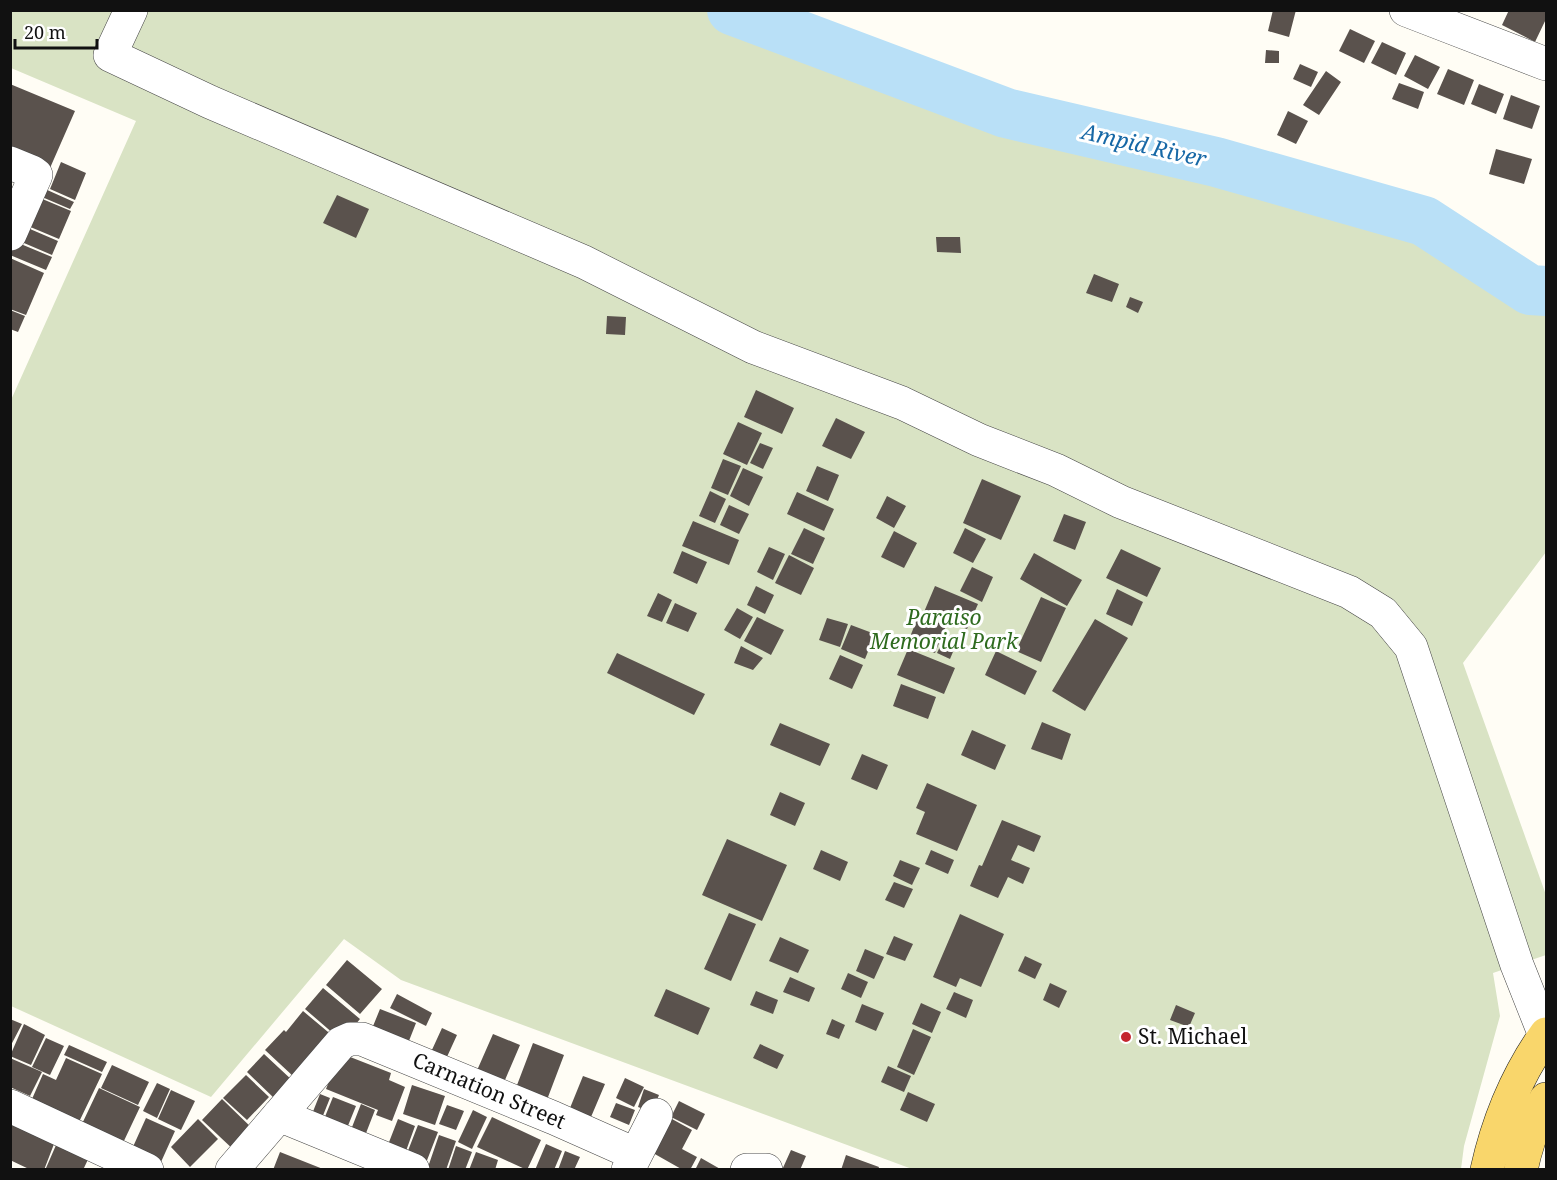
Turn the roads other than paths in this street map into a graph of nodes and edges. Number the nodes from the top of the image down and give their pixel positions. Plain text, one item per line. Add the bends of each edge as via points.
1 (131, 10) edge
2 (1406, 10) edge
3 (1473, 22) edge
4 (1546, 64) edge
5 (21, 167) edge
6 (10, 234) edge
7 (1546, 1035) edge
8 (1546, 1099) edge
9 (10, 1107) edge
10 (279, 1115) junction
11 (656, 1115) dead end
12 (632, 1162) edge
13 (147, 1170) edge
14 (232, 1170) edge
15 (413, 1170) edge
16 (747, 1170) edge
17 (766, 1170) edge
18 (1486, 1170) edge
19 (1521, 1170) edge

1 - 7 street via 110,55 210,102 584,262 753,347 902,403 1121,502 1349,592 1383,613 1412,647 1517,965
2 - 3 street
3 - 4 street
5 - 6 street via 36,175 36,179
7 - 18 main road via 1508,1101
8 - 19 main road
9 - 13 street
10 - 12 street, Carnation Street via 341,1043 362,1039 554,1118
10 - 14 street
10 - 15 street
11 - 12 street
16 - 17 street

